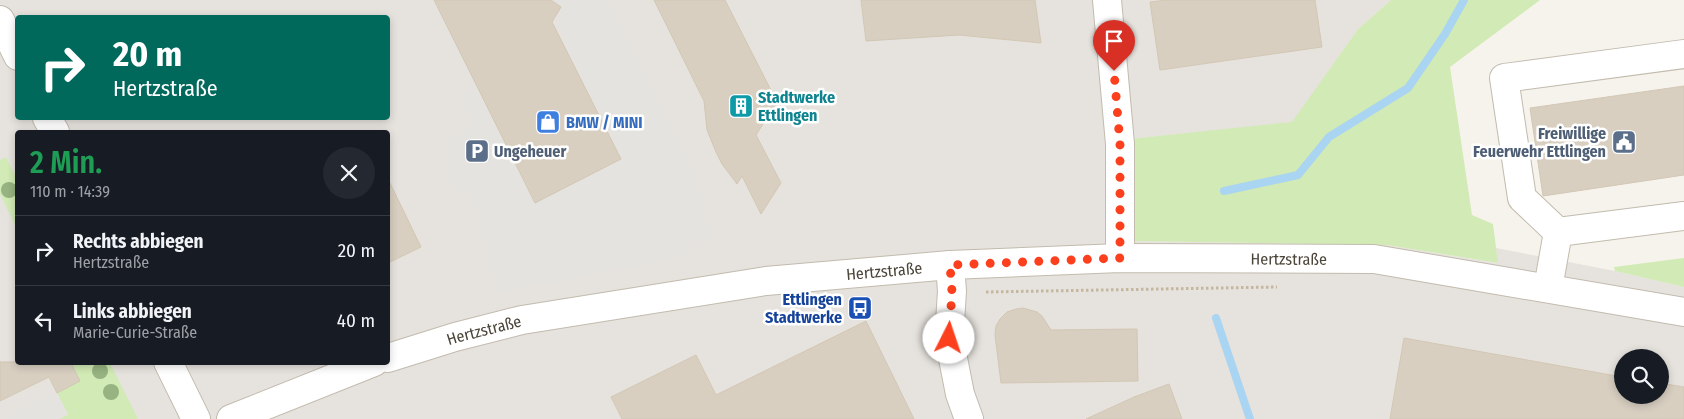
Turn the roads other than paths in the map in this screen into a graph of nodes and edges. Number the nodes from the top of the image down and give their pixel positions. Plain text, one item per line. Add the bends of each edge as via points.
1 (1107, 0) edge
2 (0, 20) edge
3 (15, 50) edge
4 (1684, 54) edge
5 (1684, 216) edge
6 (1558, 232) junction
7 (1120, 258) junction
8 (950, 265) junction
9 (1548, 288) junction
10 (1684, 312) edge
11 (390, 357) edge
12 (169, 365) edge
13 (366, 365) edge
14 (196, 419) edge
15 (231, 419) edge
16 (969, 419) edge

1 - 7 street via 1120,144
2 - 3 street
4 - 6 street via 1504,78 1522,198
5 - 6 street
6 - 9 street
7 - 8 street, Hertzstraße
7 - 9 street, Hertzstraße via 1374,259
8 - 11 street, Hertzstraße via 766,281 522,320
8 - 16 street via 949,338 960,394
9 - 10 street, Hertzstraße
12 - 14 street
13 - 15 street

